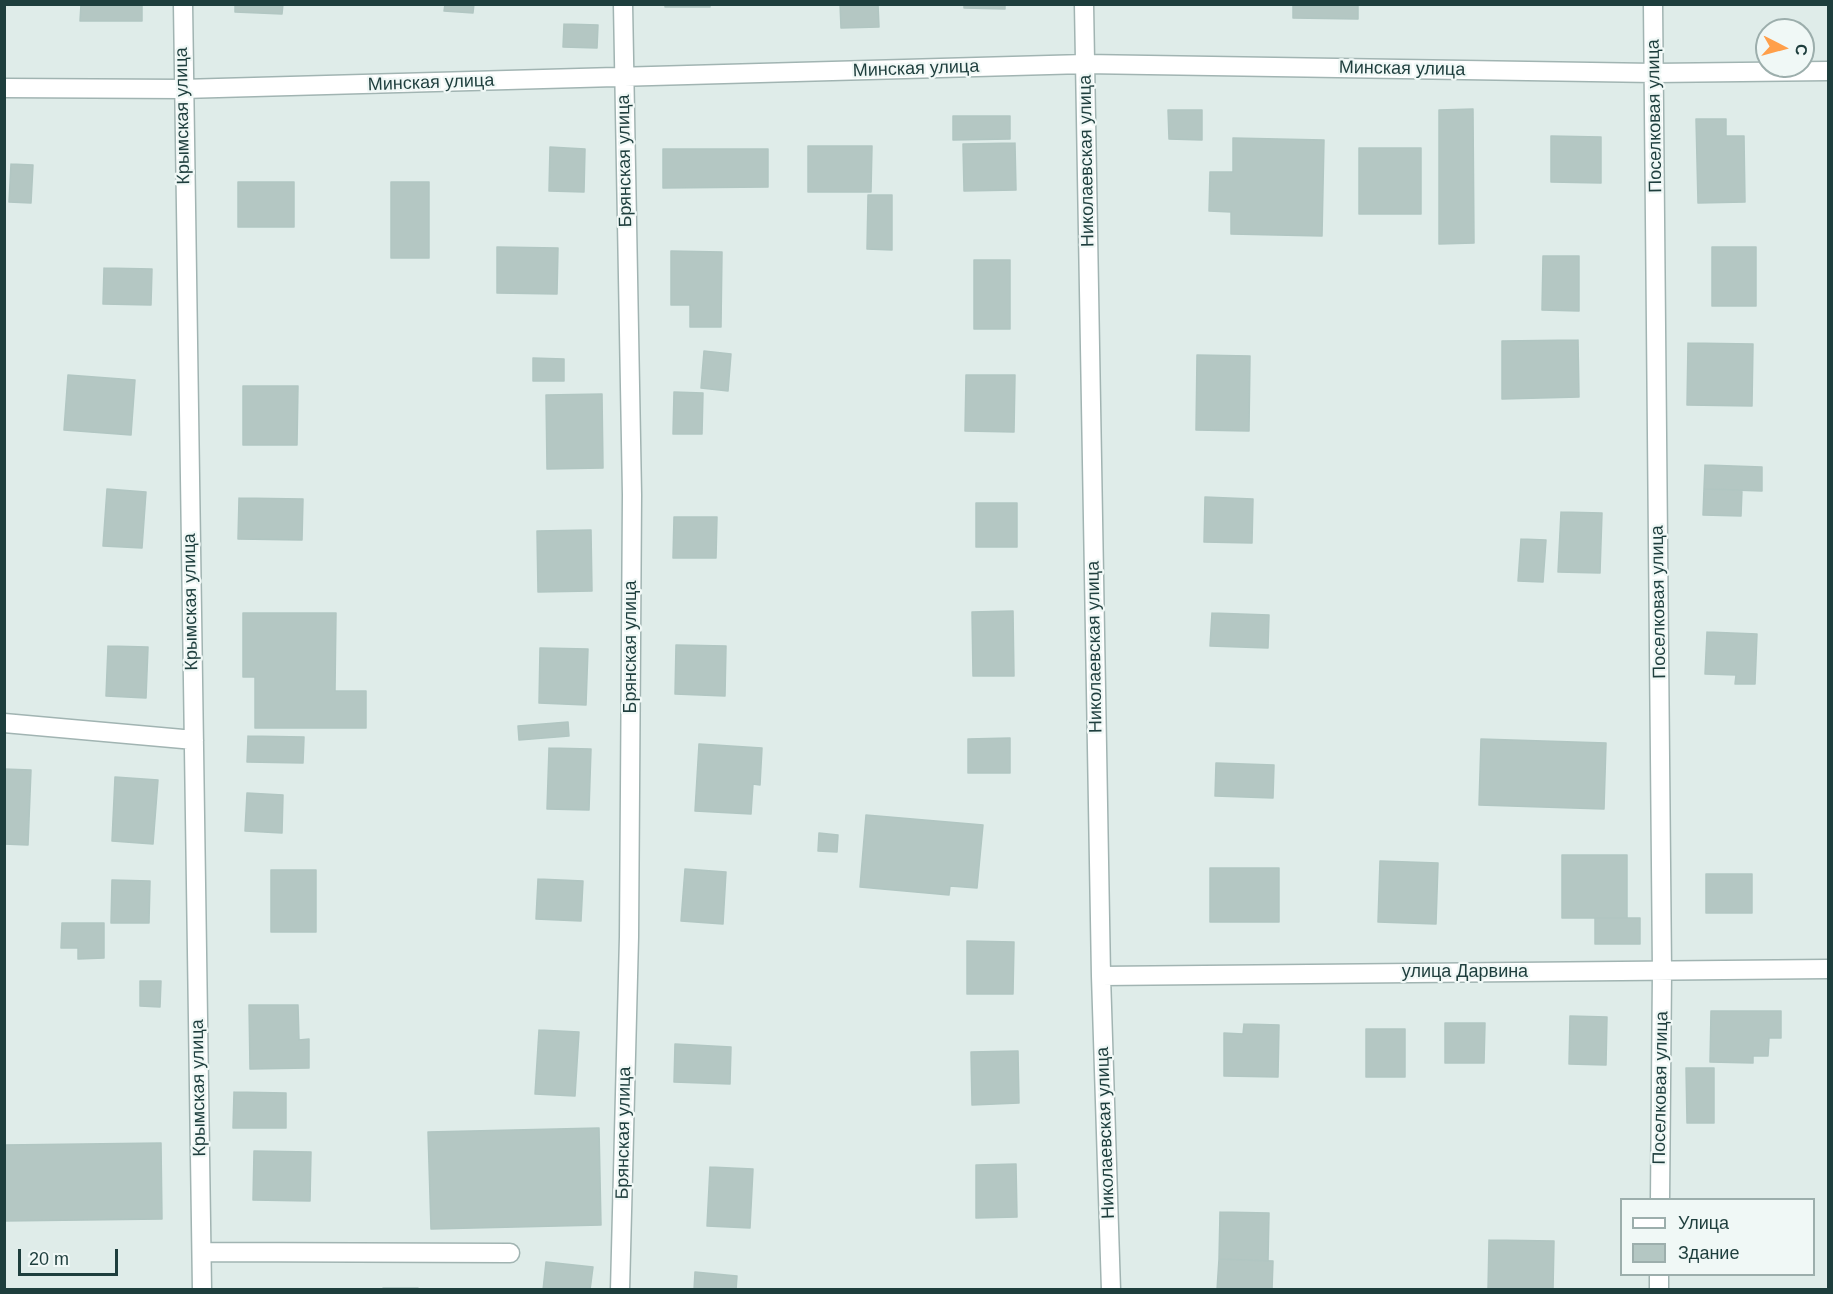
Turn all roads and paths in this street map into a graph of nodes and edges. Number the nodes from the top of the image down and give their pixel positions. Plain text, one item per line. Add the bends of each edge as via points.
1 (183, 4) edge
2 (623, 4) edge
3 (1084, 4) edge
4 (1653, 4) edge
5 (1085, 64) junction
6 (1828, 71) edge
7 (1654, 73) junction
8 (622, 78) junction
9 (4, 88) edge
10 (182, 89) junction
11 (4, 723) edge
12 (194, 740) junction
13 (1828, 969) edge
14 (1662, 971) junction
15 (1101, 976) junction
16 (1660, 1198) edge
17 (202, 1252) junction
18 (510, 1253) dead end
19 (202, 1290) edge
20 (620, 1290) edge
21 (1111, 1290) edge

1 - 10 street, Крымская улица
2 - 8 street, Брянская улица
3 - 5 street, Николаевская улица
4 - 7 street, Поселковая улица
5 - 7 street, Минская улица
5 - 8 street, Минская улица
5 - 15 street, Николаевская улица
6 - 7 street, Минская улица
7 - 14 street, Поселковая улица
8 - 10 street, Минская улица
8 - 20 street, Брянская улица via 632,495 629,949
9 - 10 street, Минская улица
10 - 12 street, Крымская улица
11 - 12 street
12 - 17 street, Крымская улица
13 - 14 street, улица Дарвина
14 - 15 street, улица Дарвина
14 - 16 street, Поселковая улица
15 - 21 street, Николаевская улица
17 - 18 street
17 - 19 street, Крымская улица

